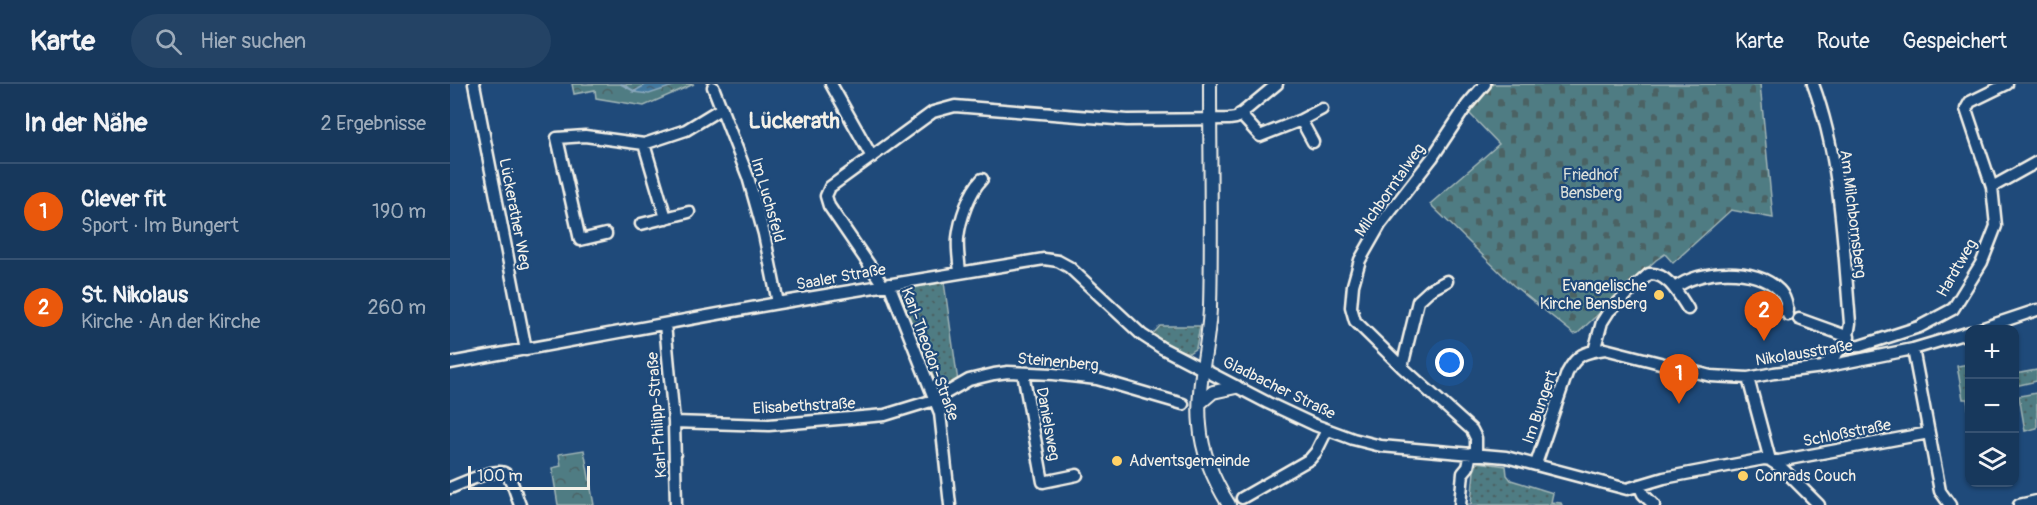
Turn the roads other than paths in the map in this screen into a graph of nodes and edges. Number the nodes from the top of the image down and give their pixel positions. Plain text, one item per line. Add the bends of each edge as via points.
1 (474, 84) edge
2 (831, 84) edge
3 (1210, 84) edge
4 (1277, 84) edge
5 (1485, 84) edge
6 (1813, 84) edge
7 (2007, 84) edge
8 (713, 87) dead end
9 (722, 108) junction
10 (1322, 109) dead end
11 (1240, 114) junction
12 (1210, 120) junction
13 (1301, 120) junction
14 (1313, 142) dead end
15 (644, 144) junction
16 (872, 157) junction
17 (2037, 162) edge
18 (982, 179) dead end
19 (1992, 187) junction
20 (689, 212) dead end
21 (666, 218) junction
22 (641, 224) dead end
23 (606, 234) dead end
24 (960, 272) junction
25 (1447, 281) dead end
26 (886, 285) junction
27 (1675, 288) junction
28 (778, 303) junction
29 (1760, 306) dead end
30 (1688, 309) dead end
31 (2037, 310) edge
32 (1792, 315) junction
33 (665, 324) junction
34 (1992, 325) edge
35 (1965, 334) edge
36 (1846, 342) junction
37 (1914, 349) junction
38 (526, 350) junction
39 (1594, 351) junction
40 (450, 363) edge
41 (1402, 367) junction
42 (1823, 367) junction
43 (1203, 369) junction
44 (1023, 373) junction
45 (1748, 378) junction
46 (1236, 387) junction
47 (934, 400) junction
48 (1200, 403) junction
49 (1183, 404) dead end
50 (674, 422) junction
51 (1327, 430) junction
52 (1929, 433) junction
53 (1474, 453) junction
54 (1770, 460) junction
55 (1536, 464) junction
56 (1077, 475) dead end
57 (1639, 485) junction
58 (450, 488) edge
59 (1621, 488) joint
60 (1242, 498) dead end
61 (2037, 501) edge
62 (520, 505) edge
63 (676, 505) edge
64 (950, 505) edge
65 (1229, 505) edge
66 (1460, 505) edge
67 (1654, 505) edge
68 (1819, 505) edge
69 (1950, 505) edge
70 (2019, 505) edge

1 - 38 street, Lückerather Weg
2 - 16 street
3 - 12 main road, Gladbacher Straße
4 - 11 street
5 - 41 street, Milchborntalweg via 1380,225 1360,260 1353,285 1355,321
6 - 36 street, Am Milchbornsberg via 1834,165 1850,323
7 - 19 street, Hardtweg via 1970,102 1966,109
8 - 9 street, Im Luchsfeld
9 - 15 street via 686,130
9 - 28 street, Im Luchsfeld via 748,177
10 - 13 street
11 - 12 street via 1236,118
11 - 13 street via 1260,136
12 - 16 street via 1127,120 948,106 933,112
12 - 43 main road, Gladbacher Straße via 1210,308
13 - 14 street
15 - 21 street
15 - 23 street via 585,136 556,138 580,240
16 - 26 street, Karl-Theodor-Straße via 830,187 826,196 829,206
17 - 19 street
18 - 24 street via 975,186 960,227
19 - 36 street, Hardtweg via 1996,226 1982,262 1953,309 1919,327 1860,346
20 - 21 street
21 - 22 street
24 - 26 street, Saaler Straße
24 - 43 street, Saaler Straße via 1034,260 1058,261 1074,270 1142,336
25 - 41 street via 1418,301
26 - 28 street, Saaler Straße
26 - 47 street, Karl-Theodor-Straße
27 - 30 street
27 - 32 street via 1701,276 1745,274 1780,290
27 - 39 street via 1659,275 1648,274 1609,311
28 - 33 street, Saaler Straße
29 - 32 street
31 - 34 street
32 - 36 street
33 - 38 street, Saaler Straße
33 - 50 street, Karl-Philipp-Straße
35 - 37 street, Nikolausstraße
36 - 42 street
37 - 42 street, Nikolausstraße
37 - 52 street
38 - 40 street, Saaler Straße
39 - 45 street via 1605,349 1711,376
39 - 55 street, Im Bungert via 1581,355 1570,366
41 - 53 street, Milchborntalweg via 1472,430 1476,438
42 - 45 street, Nikolausstraße
43 - 46 street, Gladbacher Straße
43 - 48 main road
44 - 47 street, Steinenberg via 981,376
44 - 49 street, Steinenberg via 1097,379
44 - 56 street, Danielsweg via 1043,487
45 - 54 street, Nikolausstraße
46 - 48 main road via 1219,390
46 - 51 street, Gladbacher Straße
47 - 50 street, Elisabethstraße via 885,416 769,425
47 - 64 street, Karl-Theodor-Straße via 944,435
48 - 65 main road via 1203,444 1212,473
50 - 63 street, Karl-Philipp-Straße
51 - 53 street, Gladbacher Straße via 1381,446
51 - 60 street via 1310,459
52 - 54 street, Schloßstraße
52 - 69 street via 1940,491
53 - 55 street, Gladbacher Straße
53 - 66 street via 1463,473
54 - 57 street, Schloßstraße
54 - 68 street
55 - 59 street, Gladbacher Straße
57 - 59 street, Schloßstraße
57 - 67 street
58 - 62 street via 501,471 507,475
61 - 70 street

